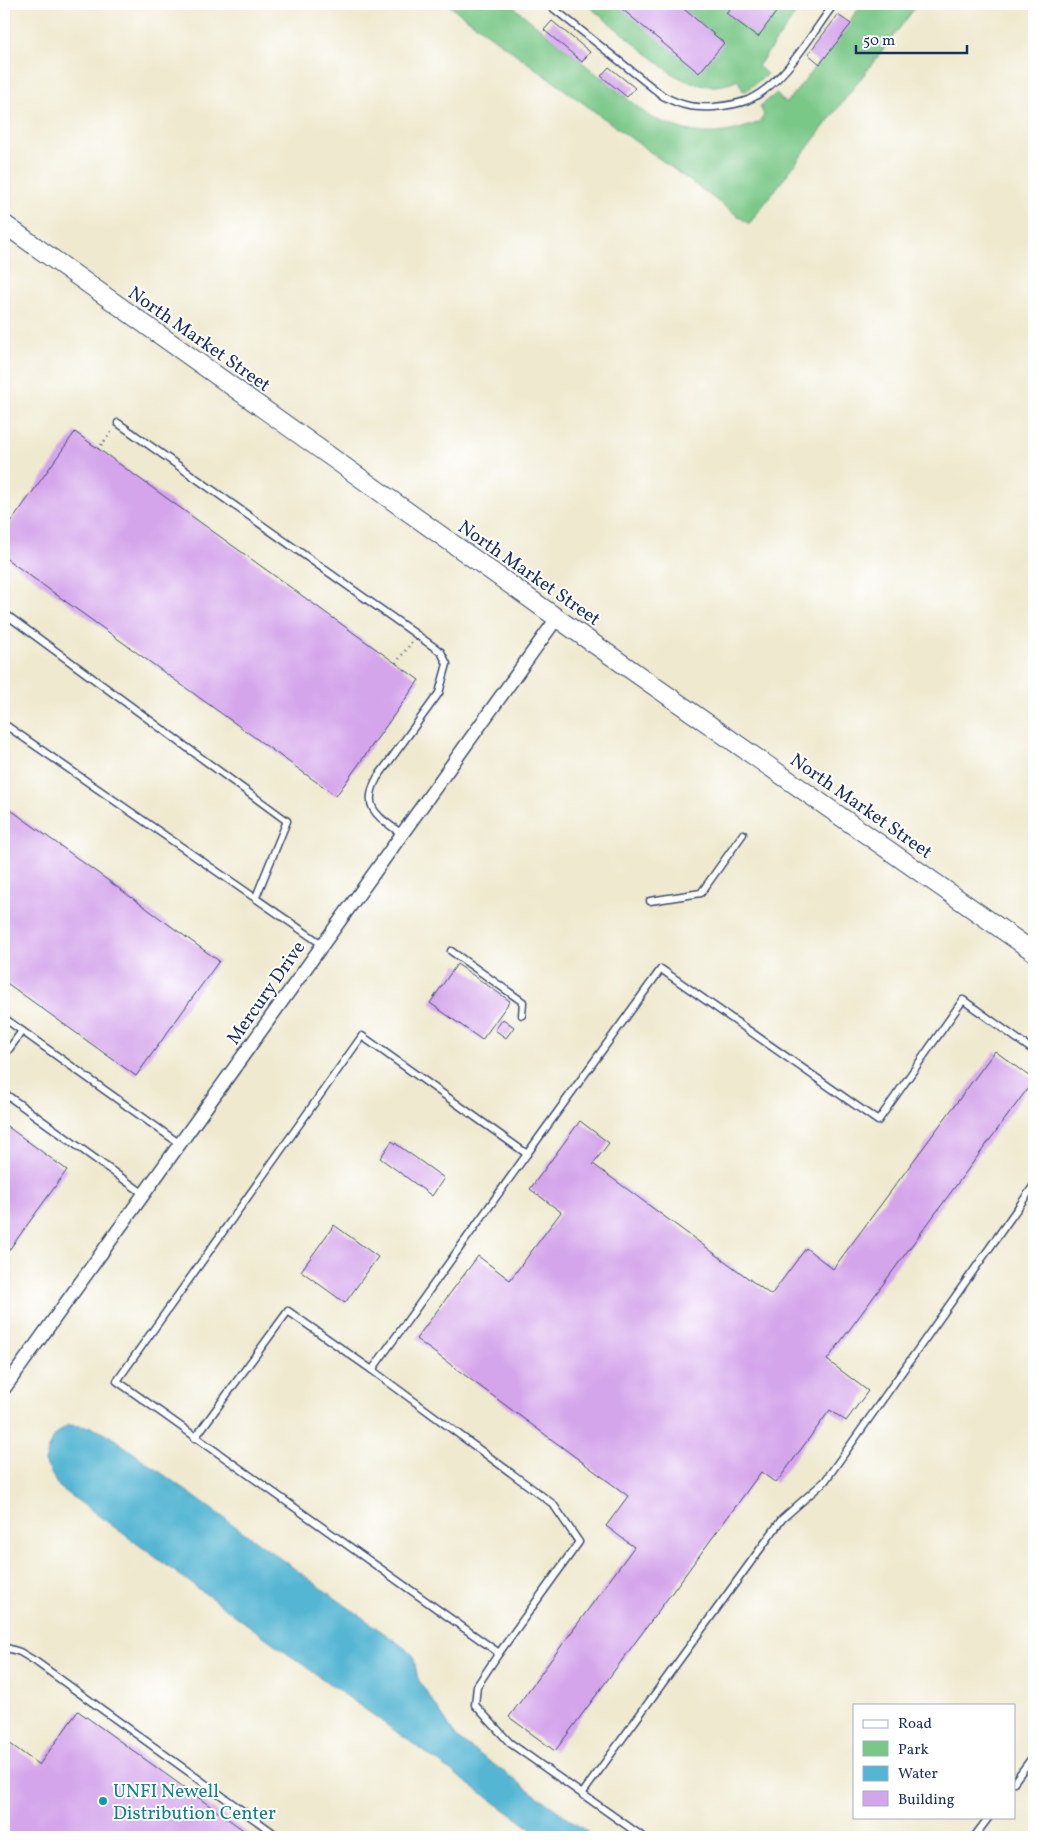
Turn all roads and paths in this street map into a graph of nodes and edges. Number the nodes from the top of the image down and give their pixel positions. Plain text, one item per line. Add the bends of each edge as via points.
1 (548, 4) edge
2 (834, 4) edge
3 (4, 224) edge
4 (118, 423) joint
5 (98, 449) dead end
6 (4, 612) edge
7 (557, 618) junction
8 (417, 635) junction
9 (396, 663) dead end
10 (4, 724) edge
11 (743, 834) dead end
12 (403, 835) junction
13 (256, 897) junction
14 (650, 900) dead end
15 (323, 944) junction
16 (451, 951) dead end
17 (1034, 952) edge
18 (522, 1015) dead end
19 (4, 1018) edge
20 (22, 1031) junction
21 (1034, 1051) edge
22 (4, 1056) edge
23 (4, 1093) edge
24 (180, 1144) junction
25 (527, 1154) junction
26 (1034, 1185) edge
27 (144, 1194) junction
28 (372, 1370) junction
29 (4, 1389) edge
30 (195, 1438) junction
31 (4, 1647) edge
32 (499, 1653) junction
33 (1034, 1755) edge
34 (1016, 1779) edge
35 (582, 1794) junction
36 (987, 1818) edge
37 (280, 1837) edge
38 (643, 1837) edge
39 (974, 1837) edge

1 - 2 lane via 663,96 680,105 701,108 748,101 767,89 783,74
3 - 7 main road, North Market Street
4 - 5 path
4 - 8 lane
6 - 13 lane via 287,821
7 - 12 street, Mercury Drive
7 - 17 main road, North Market Street
8 - 9 path
8 - 12 lane via 441,652 448,664 444,678 439,693 376,778 370,791 370,806
10 - 13 lane
11 - 14 lane via 701,893
12 - 15 street, Mercury Drive
13 - 15 lane
15 - 24 street, Mercury Drive
16 - 18 lane via 522,1002
19 - 20 lane
20 - 22 lane
20 - 24 lane
21 - 25 lane via 963,1000 878,1121 660,969
23 - 27 lane
24 - 27 street, Mercury Drive
25 - 28 lane
25 - 30 lane via 362,1036 117,1381
26 - 35 lane via 825,1481 782,1519
27 - 29 street, Mercury Drive
28 - 30 lane via 288,1310
28 - 32 lane via 553,1504 579,1542
30 - 32 lane
31 - 37 lane via 34,1661
32 - 35 lane via 477,1686 475,1706 510,1743
33 - 34 lane
35 - 38 lane
36 - 39 lane

